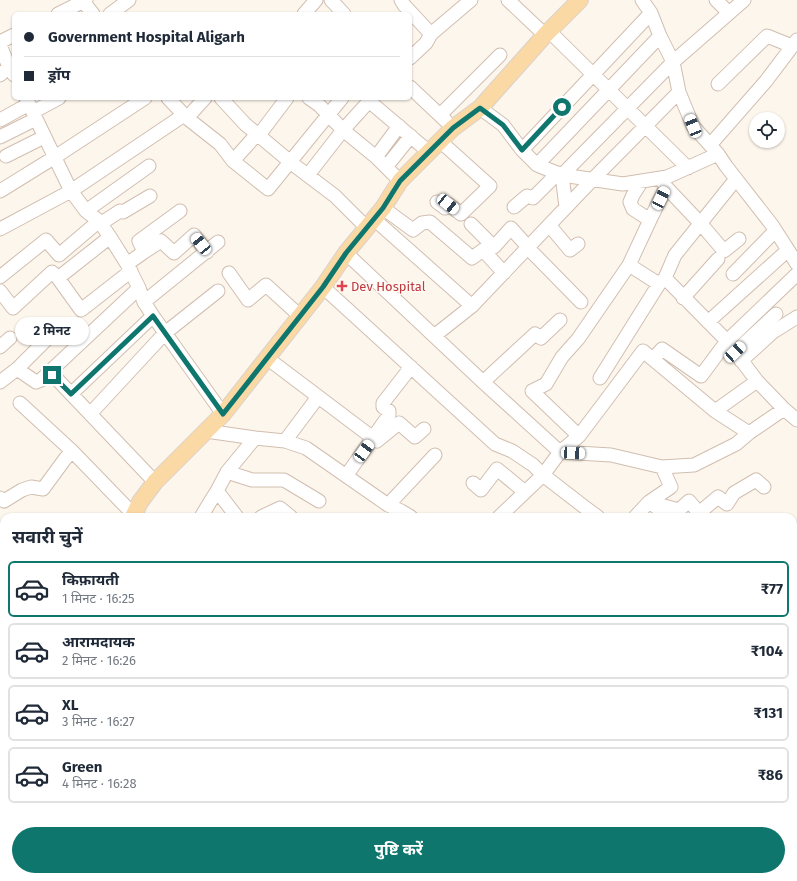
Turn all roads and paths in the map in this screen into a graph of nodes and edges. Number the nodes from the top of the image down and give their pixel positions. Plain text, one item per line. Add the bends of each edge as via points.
1 (129, 0) edge
2 (316, 0) edge
3 (331, 0) edge
4 (471, 0) edge
5 (508, 0) edge
6 (642, 0) edge
7 (716, 0) edge
8 (744, 0) edge
9 (84, 1) edge
10 (577, 1) edge
11 (62, 12) edge
12 (92, 12) edge
13 (113, 12) edge
14 (306, 12) edge
15 (342, 12) edge
16 (651, 13) junction
17 (729, 13) junction
18 (412, 17) edge
19 (547, 33) junction
20 (431, 34) junction
21 (660, 36) junction
22 (12, 37) edge
23 (795, 43) edge
24 (0, 44) edge
25 (500, 55) dead end
26 (412, 56) edge
27 (673, 62) junction
28 (8, 72) edge
29 (593, 74) junction
30 (718, 84) dead end
31 (412, 88) edge
32 (609, 90) junction
33 (679, 92) junction
34 (51, 100) edge
35 (142, 100) edge
36 (170, 100) edge
37 (203, 100) edge
38 (285, 100) edge
39 (312, 100) edge
40 (340, 100) edge
41 (369, 100) edge
42 (371, 100) edge
43 (228, 101) edge
44 (30, 105) edge
45 (480, 108) junction
46 (627, 108) junction
47 (328, 115) junction
48 (440, 115) junction
49 (185, 117) junction
50 (0, 120) edge
51 (399, 126) junction
52 (645, 126) junction
53 (453, 128) junction
54 (343, 130) junction
55 (258, 135) junction
56 (411, 136) junction
57 (0, 137) edge
58 (44, 137) junction
59 (435, 146) junction
60 (522, 150) junction
61 (714, 150) junction
62 (6, 156) dead end
63 (54, 157) junction
64 (376, 157) junction
65 (233, 161) junction
66 (290, 162) junction
67 (537, 165) junction
68 (149, 166) dead end
69 (386, 166) junction
70 (688, 168) junction
71 (560, 174) junction
72 (308, 175) junction
73 (593, 179) junction
74 (736, 179) junction
75 (400, 181) junction
76 (642, 181) junction
77 (663, 182) junction
78 (0, 191) edge
79 (71, 191) junction
80 (150, 196) dead end
81 (437, 202) dead end
82 (514, 207) dead end
83 (566, 207) junction
84 (86, 211) junction
85 (180, 212) dead end
86 (375, 218) junction
87 (650, 220) junction
88 (99, 223) junction
89 (471, 224) dead end
90 (701, 224) junction
91 (549, 225) junction
92 (0, 228) edge
93 (775, 231) junction
94 (110, 237) junction
95 (739, 239) dead end
96 (218, 242) dead end
97 (578, 244) dead end
98 (528, 247) junction
99 (788, 250) junction
100 (144, 252) junction
101 (207, 252) junction
102 (346, 253) junction
103 (718, 259) dead end
104 (797, 264) edge
105 (630, 265) junction
106 (129, 268) junction
107 (229, 273) dead end
108 (504, 273) junction
109 (732, 274) dead end
110 (797, 274) edge
111 (0, 277) edge
112 (58, 278) junction
113 (662, 281) junction
114 (323, 287) junction
115 (139, 288) junction
116 (0, 291) edge
117 (218, 291) dead end
118 (683, 298) junction
119 (144, 302) junction
120 (581, 302) dead end
121 (472, 306) junction
122 (776, 314) dead end
123 (153, 316) junction
124 (300, 316) junction
125 (797, 317) edge
126 (560, 320) dead end
127 (708, 322) junction
128 (165, 333) junction
129 (50, 336) dead end
130 (434, 336) junction
131 (10, 338) dead end
132 (727, 341) junction
133 (0, 347) edge
134 (738, 357) junction
135 (267, 358) junction
136 (653, 359) junction
137 (411, 367) junction
138 (17, 368) junction
139 (600, 378) dead end
140 (40, 380) junction
141 (757, 381) junction
142 (0, 382) edge
143 (483, 382) junction
144 (71, 394) junction
145 (318, 396) junction
146 (20, 403) dead end
147 (784, 409) junction
148 (715, 411) junction
149 (90, 414) junction
150 (223, 414) junction
151 (797, 420) edge
152 (424, 429) dead end
153 (206, 430) junction
154 (749, 433) junction
155 (580, 436) junction
156 (255, 438) junction
157 (373, 438) junction
158 (285, 441) junction
159 (72, 451) junction
160 (560, 452) junction
161 (435, 455) dead end
162 (682, 466) junction
163 (662, 467) junction
164 (227, 472) junction
165 (543, 475) junction
166 (346, 476) junction
167 (155, 482) junction
168 (473, 483) dead end
169 (671, 487) junction
170 (764, 487) dead end
171 (217, 491) junction
172 (525, 492) junction
173 (0, 498) edge
174 (319, 501) dead end
175 (649, 502) junction
176 (388, 505) junction
177 (131, 513) edge
178 (135, 513) edge
179 (203, 513) edge
180 (234, 513) edge
181 (269, 513) edge
182 (286, 513) edge
183 (404, 513) edge
184 (503, 513) edge
185 (593, 513) edge
186 (639, 513) edge
187 (664, 513) edge

1 - 13 street
2 - 14 street
3 - 15 street
4 - 20 street
5 - 19 street
6 - 16 street
7 - 17 street
8 - 17 street
9 - 11 street
9 - 12 street
10 - 19 main road
16 - 21 street
16 - 29 street
17 - 27 street
18 - 20 street
19 - 29 street
19 - 45 main road
20 - 26 street via 426,43
21 - 27 street
21 - 32 street
22 - 24 street
23 - 30 street via 767,36
23 - 61 street
24 - 28 street
25 - 48 street
27 - 33 street
27 - 46 street
29 - 32 street
29 - 60 street
31 - 48 street
32 - 46 street
32 - 67 street
33 - 52 street
33 - 61 street via 693,126
34 - 44 street
35 - 63 street
36 - 49 street
37 - 49 street
38 - 55 street
39 - 47 street
40 - 47 street
41 - 54 street
42 - 51 street
43 - 55 street via 245,124
44 - 50 street
44 - 57 street
44 - 58 street
45 - 53 main road
45 - 60 street via 503,125
46 - 52 street
46 - 71 street
47 - 54 street
47 - 66 street
48 - 53 street
49 - 65 street via 220,144
49 - 79 street
51 - 56 street
51 - 64 street
52 - 70 street
52 - 73 street
53 - 59 main road
54 - 64 street
54 - 72 street
55 - 65 street
55 - 66 street
56 - 59 street
56 - 69 street
58 - 62 street
58 - 63 street
59 - 75 main road
59 - 81 street via 490,186 462,214 448,204 445,208
60 - 67 street
61 - 70 street
61 - 74 street
63 - 78 street
63 - 79 street
64 - 69 street
65 - 66 street via 268,189
66 - 72 street
67 - 71 street
68 - 84 street
69 - 75 street
70 - 77 street via 667,177
71 - 73 street
71 - 82 street via 533,198 527,196
71 - 83 street
72 - 86 street via 335,196
73 - 76 street via 623,184
73 - 83 street
74 - 90 street
74 - 93 street
75 - 86 main road
76 - 77 street
76 - 87 street via 630,202 633,209
77 - 87 street
77 - 90 street
79 - 84 street
79 - 92 street
80 - 88 street
83 - 91 street
84 - 88 street
85 - 100 street via 139,241
86 - 102 main road
86 - 108 street via 413,230 422,223 430,222 472,258 483,250
86 - 121 street
87 - 105 street
88 - 94 street
88 - 111 street via 59,255 46,240
89 - 98 street via 494,247 511,228
90 - 95 street via 724,251
90 - 113 street via 675,255
91 - 97 street via 570,250
91 - 98 street
93 - 99 street
93 - 109 street
94 - 106 street
94 - 112 street
96 - 101 street
98 - 108 street
98 - 120 street
99 - 104 street
99 - 127 street
100 - 101 street via 161,241 174,253 194,235
100 - 106 street
101 - 119 street
102 - 114 main road
102 - 130 street
103 - 118 street
105 - 113 street
105 - 155 street via 578,339 562,357 546,384 532,392
106 - 112 street via 81,310
106 - 115 street
107 - 124 street via 248,300 266,285
108 - 121 street
110 - 132 street
112 - 116 street via 52,272 13,308
113 - 118 street
113 - 139 street
114 - 124 main road
114 - 137 street
115 - 119 street
115 - 140 street
117 - 128 street
118 - 127 street
119 - 123 street
121 - 130 street
122 - 134 street
123 - 128 street
123 - 144 street
124 - 135 main road
125 - 134 street
126 - 143 street via 541,338 535,334
127 - 132 street
128 - 149 street
128 - 150 street
129 - 138 street
130 - 143 street
131 - 133 street
132 - 134 street
132 - 136 street via 701,376 662,349
134 - 141 street
135 - 145 street
135 - 150 main road
136 - 148 street
136 - 155 street via 643,351
137 - 157 street via 383,403 389,415
137 - 165 street via 495,444 512,451
138 - 140 street via 36,382
138 - 142 street
140 - 144 street via 52,375
141 - 147 street
141 - 148 street
143 - 160 street
144 - 149 street
145 - 157 street
145 - 158 street
146 - 159 street
147 - 151 street
147 - 154 street
148 - 154 street
149 - 167 street
150 - 153 main road
152 - 157 street via 415,437 399,423 378,441
153 - 156 street
153 - 167 main road
154 - 162 street via 736,444 694,465
155 - 160 street
156 - 158 street
156 - 164 street
157 - 166 street
158 - 166 street via 306,448
159 - 173 street via 43,489 31,487 4,501
159 - 177 street
160 - 163 street via 611,455
160 - 165 street
161 - 176 street
162 - 163 street
162 - 169 street
163 - 169 street
164 - 171 street
164 - 174 street via 252,480 284,480
165 - 172 street
165 - 185 street
166 - 176 street
167 - 178 main road
168 - 172 street via 481,490 496,469
169 - 175 street
170 - 175 street via 756,480 734,493 727,504 718,497 699,513 689,501 679,510
171 - 179 street
171 - 180 street
172 - 184 street
175 - 186 street
175 - 187 street
176 - 183 street
181 - 182 street via 280,508

